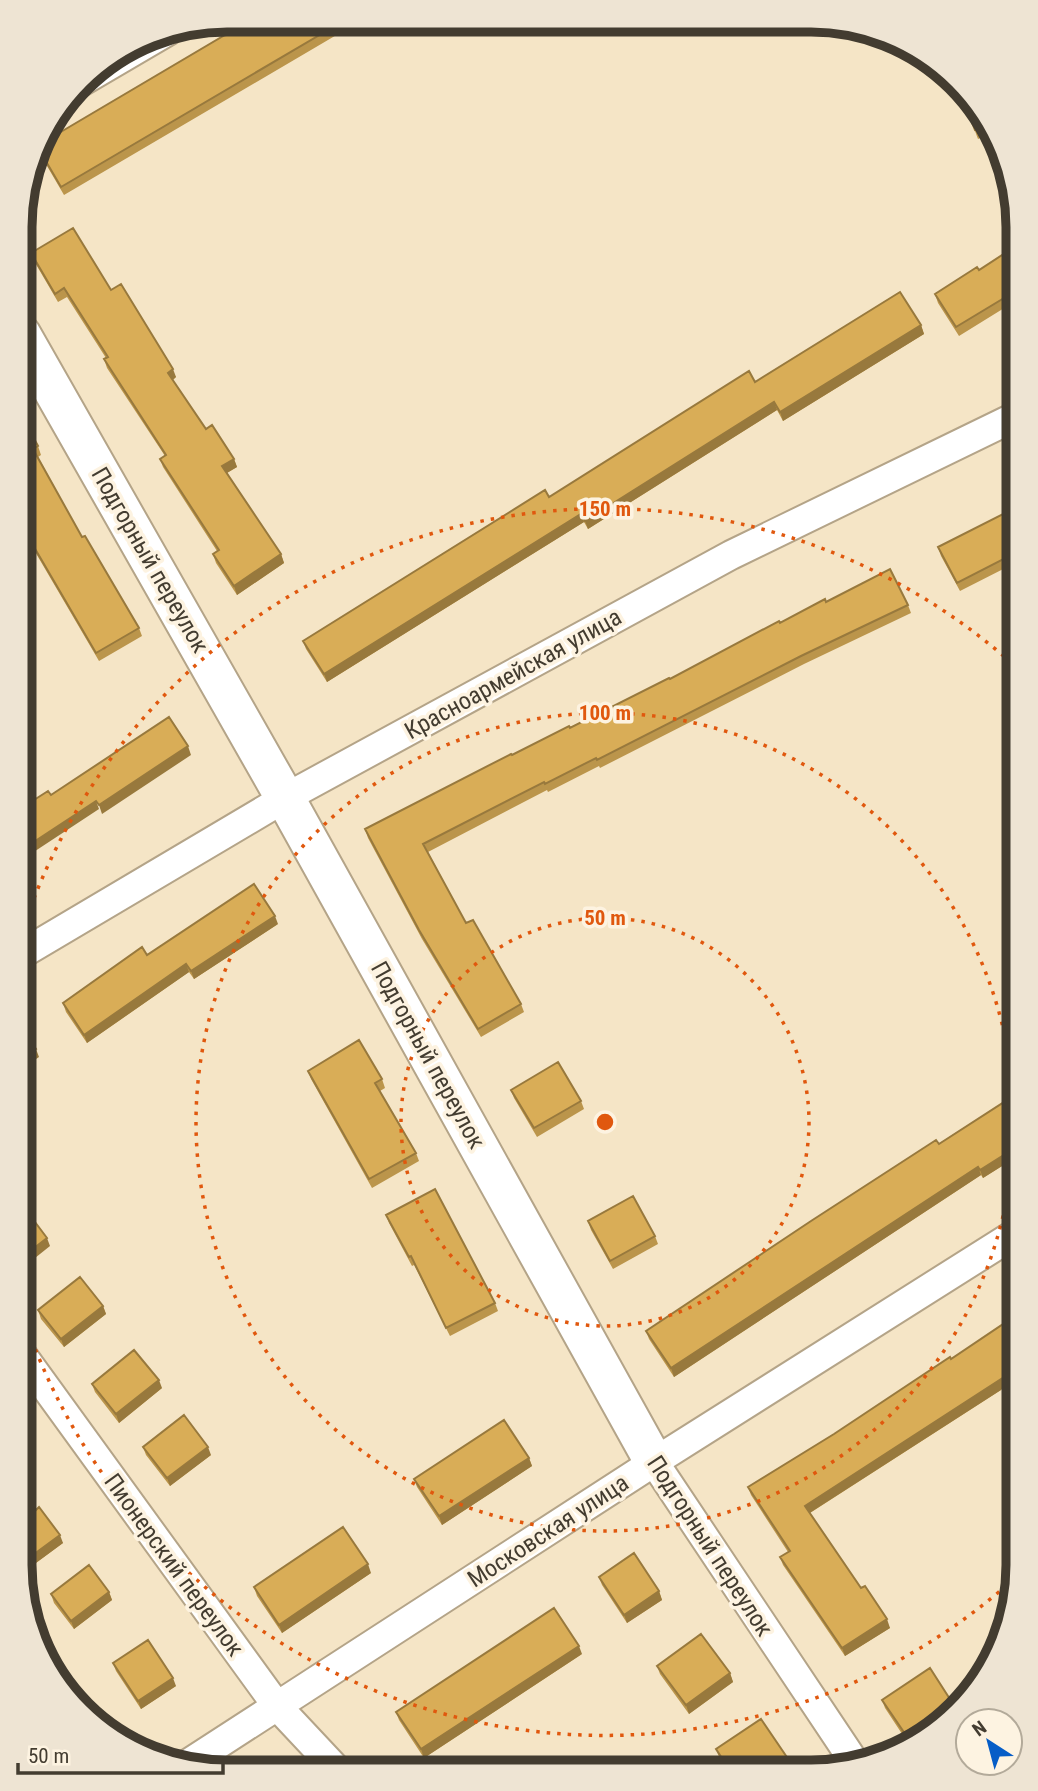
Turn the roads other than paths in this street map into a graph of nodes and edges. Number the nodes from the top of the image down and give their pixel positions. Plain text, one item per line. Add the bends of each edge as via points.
1 (32, 353) edge
2 (1006, 421) edge
3 (285, 798) junction
4 (32, 948) edge
5 (1006, 1240) edge
6 (32, 1369) edge
7 (654, 1462) junction
8 (277, 1706) junction
9 (850, 1756) edge
10 (198, 1757) edge
11 (328, 1760) edge

1 - 3 main road, Подгорный переулок
2 - 3 street, Красноармейская улица via 731,555
3 - 4 street, Красноармейская улица
3 - 7 main road, Подгорный переулок
5 - 7 street, Московская улица
6 - 8 street, Пионерский переулок
7 - 8 street, Московская улица
7 - 9 street, Подгорный переулок
8 - 10 street, Московская улица
8 - 11 street, Пионерский переулок

